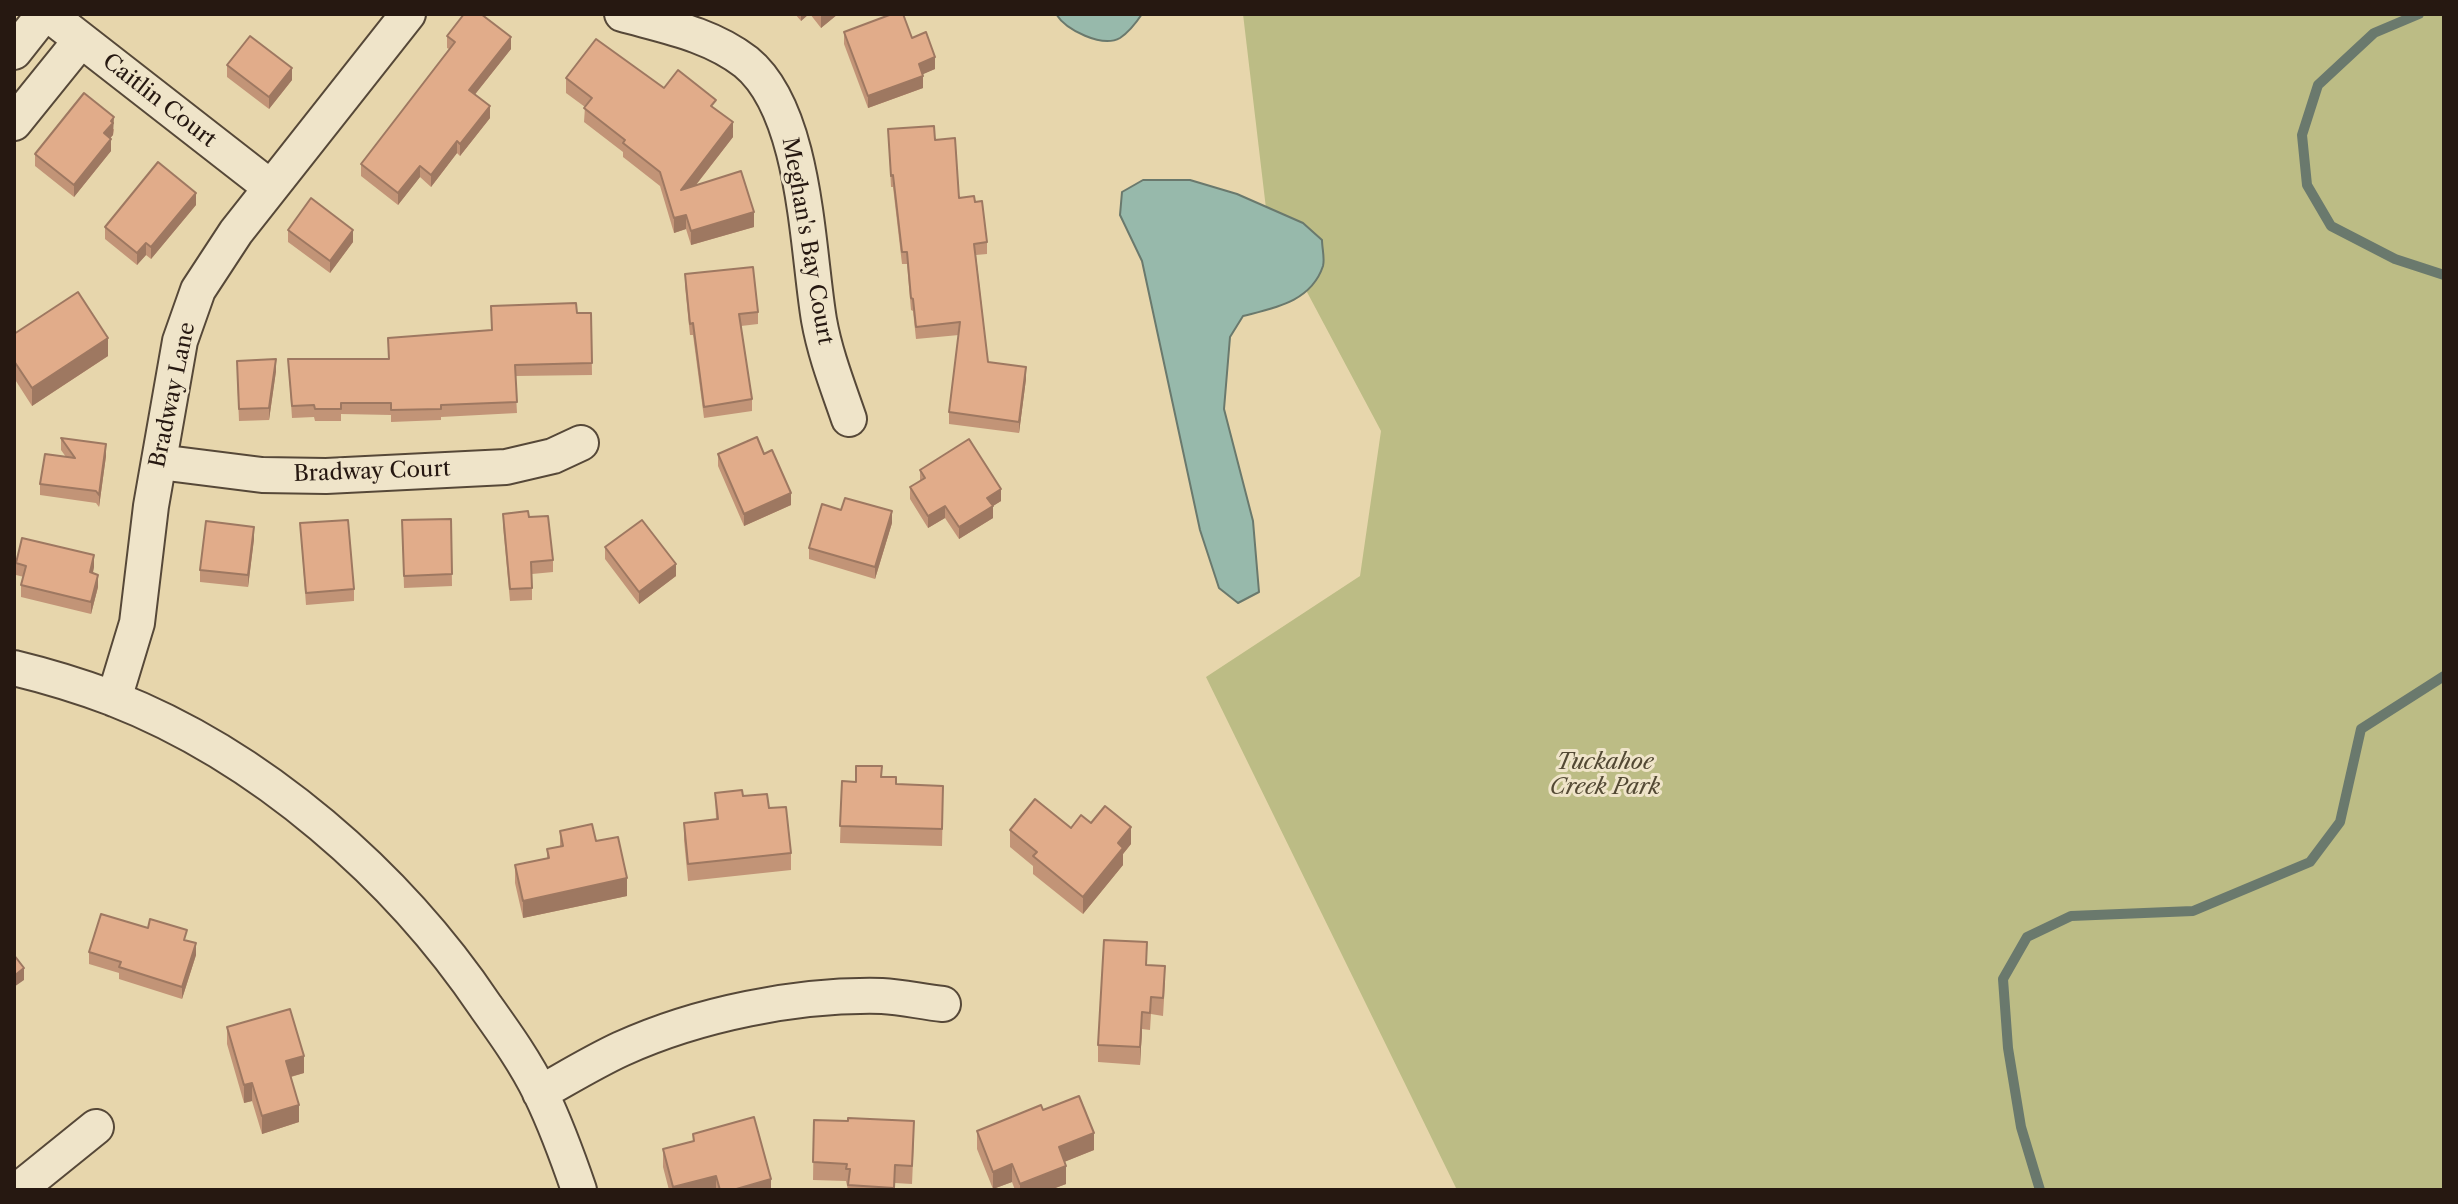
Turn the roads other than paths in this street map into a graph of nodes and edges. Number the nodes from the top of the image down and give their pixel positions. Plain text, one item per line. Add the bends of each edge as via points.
1 (46, 14) edge
2 (408, 14) edge
3 (622, 14) edge
4 (81, 40) junction
5 (14, 52) edge
6 (14, 123) edge
7 (270, 187) junction
8 (849, 419) dead end
9 (581, 443) dead end
10 (159, 462) junction
11 (14, 668) edge
12 (114, 699) junction
13 (943, 1004) dead end
14 (540, 1093) junction
15 (96, 1127) dead end
16 (18, 1190) edge
17 (579, 1190) edge

1 - 4 street, Caitlin Court
1 - 5 street
2 - 7 street, Bradway Lane
3 - 8 street, Meghan's Bay Court via 708,38 747,63 784,114 799,175 819,323
4 - 6 street
4 - 7 street, Caitlin Court
7 - 10 street, Bradway Lane via 198,290 180,341
9 - 10 street, Bradway Court via 506,467 326,476 262,475
10 - 12 street, Bradway Lane via 137,623
11 - 12 street
12 - 14 street via 251,773 353,851 432,933 511,1042
13 - 14 street via 884,996 762,1006 621,1049
14 - 17 street
15 - 16 street

